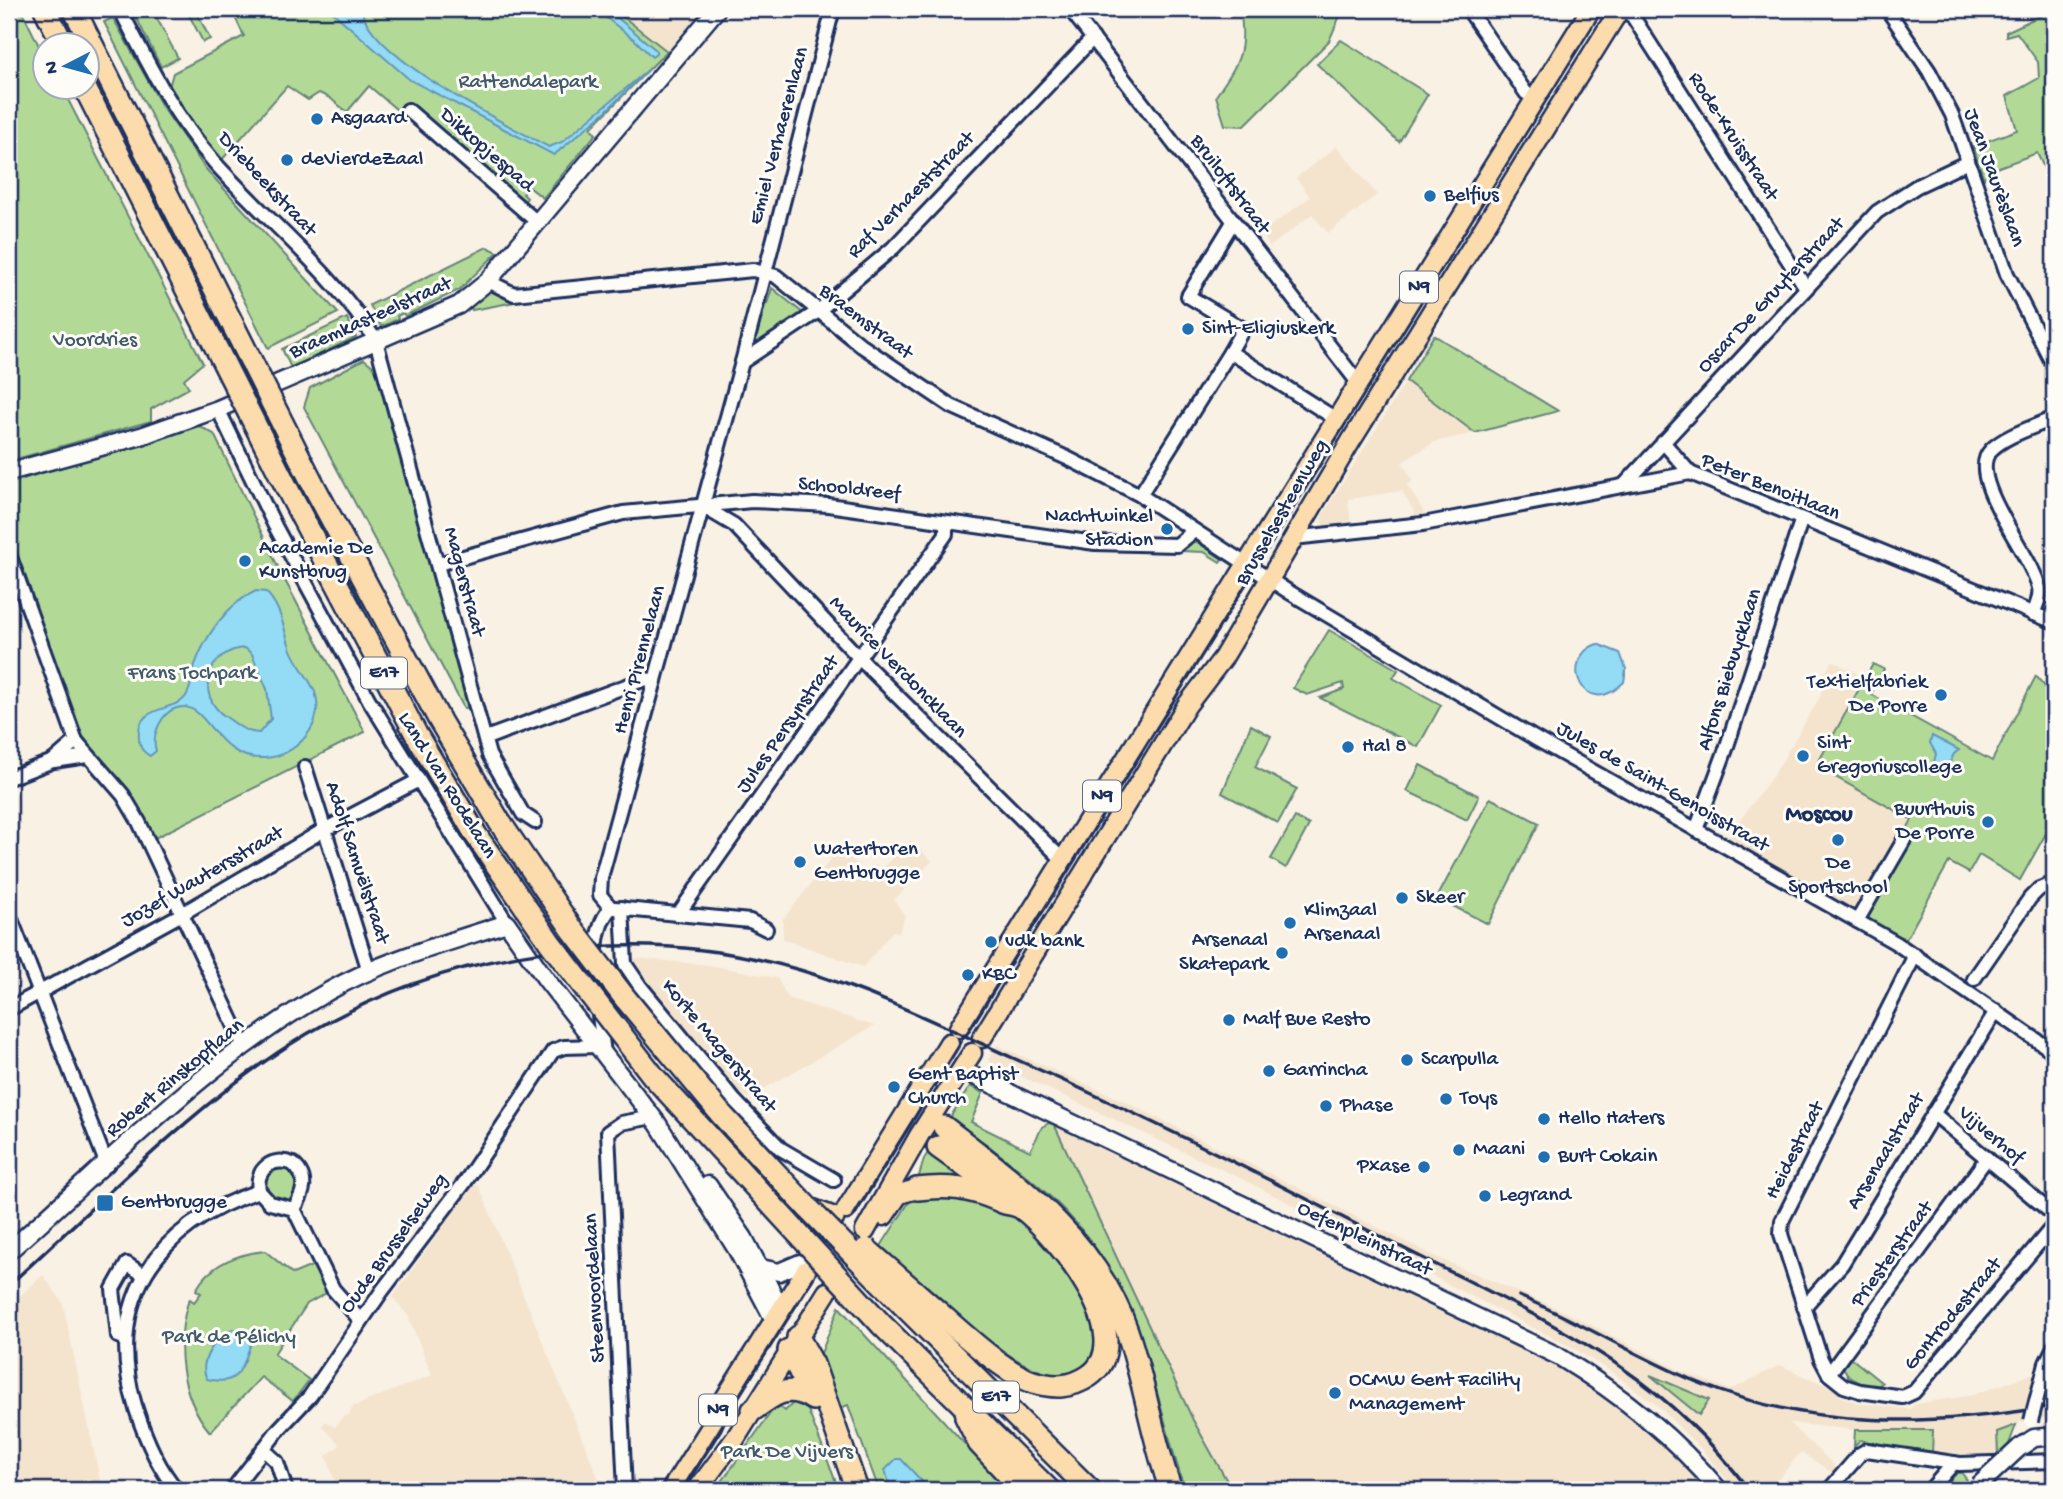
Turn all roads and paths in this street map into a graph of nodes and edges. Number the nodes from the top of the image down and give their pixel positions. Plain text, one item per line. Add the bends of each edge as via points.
1 (45, 9) edge
2 (74, 9) edge
3 (120, 9) edge
4 (717, 9) edge
5 (833, 9) edge
6 (1070, 9) edge
7 (1468, 9) edge
8 (1591, 9) edge
9 (1622, 9) edge
10 (1887, 9) edge
11 (57, 32) edge
12 (1093, 38) junction
13 (1535, 98) junction
14 (92, 102) edge
15 (408, 110) dead end
16 (1968, 162) junction
17 (537, 222) junction
18 (1233, 222) junction
19 (764, 273) junction
20 (488, 281) junction
21 (1806, 288) junction
22 (817, 312) junction
23 (376, 341) junction
24 (1230, 352) junction
25 (742, 362) junction
26 (2054, 366) edge
27 (1359, 384) junction
28 (218, 409) junction
29 (2054, 418) edge
30 (1336, 419) junction
31 (1663, 442) junction
32 (9, 472) edge
33 (1690, 473) junction
34 (1625, 484) junction
35 (1140, 495) junction
36 (702, 506) junction
37 (1801, 520) junction
38 (947, 523) junction
39 (1194, 531) junction
40 (1293, 538) junction
41 (9, 554) edge
42 (438, 564) junction
43 (1245, 565) junction
44 (1270, 580) junction
45 (2033, 614) junction
46 (2054, 622) edge
47 (860, 658) junction
48 (656, 681) junction
49 (486, 738) junction
50 (76, 741) junction
51 (88, 756) junction
52 (53, 761) junction
53 (305, 767) dead end
54 (9, 778) edge
55 (417, 781) junction
56 (535, 822) dead end
57 (324, 830) junction
58 (1696, 830) junction
59 (1904, 840) dead end
60 (1063, 860) junction
61 (2054, 883) edge
62 (616, 908) junction
63 (680, 913) junction
64 (9, 914) edge
65 (180, 915) junction
66 (1857, 921) junction
67 (507, 923) junction
68 (766, 929) dead end
69 (1915, 955) junction
70 (369, 971) junction
71 (1970, 985) junction
72 (39, 993) junction
73 (9, 1009) edge
74 (1996, 1011) junction
75 (959, 1028) dead end
76 (982, 1038) dead end
77 (949, 1043) dead end
78 (244, 1046) junction
79 (601, 1051) junction
80 (2054, 1052) edge
81 (972, 1054) dead end
82 (962, 1070) junction
83 (1933, 1113) junction
84 (656, 1120) junction
85 (902, 1121) junction
86 (938, 1131) junction
87 (920, 1134) junction
88 (1987, 1158) junction
89 (107, 1164) junction
90 (834, 1180) dead end
91 (917, 1189) joint
92 (258, 1191) junction
93 (1018, 1206) junction
94 (294, 1209) junction
95 (846, 1210) dead end
96 (2054, 1215) edge
97 (2054, 1224) edge
98 (9, 1251) edge
99 (803, 1266) joint
100 (761, 1268) junction
101 (144, 1275) junction
102 (113, 1289) junction
103 (827, 1292) tunnel mouth
104 (134, 1298) junction
105 (908, 1298) junction
106 (1804, 1307) junction
107 (777, 1315) junction
108 (361, 1321) junction
109 (125, 1339) junction
110 (793, 1343) junction
111 (2054, 1347) edge
112 (1829, 1374) junction
113 (813, 1399) junction
114 (958, 1400) junction
115 (753, 1410) junction
116 (2054, 1436) edge
117 (2034, 1438) junction
118 (263, 1449) junction
119 (2054, 1461) edge
120 (1954, 1463) junction
121 (1976, 1488) edge
122 (177, 1490) edge
123 (232, 1490) edge
124 (286, 1490) edge
125 (625, 1490) edge
126 (671, 1490) edge
127 (697, 1490) edge
128 (851, 1490) edge
129 (857, 1490) edge
130 (1023, 1490) edge
131 (1049, 1490) edge
132 (1090, 1490) edge
133 (1171, 1490) edge
134 (1719, 1490) edge
135 (1829, 1490) edge
136 (1930, 1490) edge

1 - 11 highway
2 - 105 highway, E17, bridge via 316,490 499,821 572,929 721,1114 809,1209 833,1217
3 - 23 street, Driebeekstraat via 160,84 213,161 356,308
4 - 17 street, Braemkasteelstraat
5 - 19 street, Emiel Verhaerenlaan
6 - 12 street, Bruiloftstraat
7 - 13 street via 1526,93
8 - 13 main road, Brusselsesteenweg / N9
9 - 21 street, Rode-Kruisstraat via 1633,17
9 - 40 main road, Brusselsesteenweg / N9
10 - 16 street, Jean Jaurèslaan via 1952,114
12 - 18 street, Bruiloftstraat
12 - 22 street, Raf Verhaeststraat via 893,248
13 - 27 main road, Brusselsesteenweg / N9
14 - 114 highway, E17, bridge via 292,498 416,734 477,835 551,944 654,1077
15 - 17 street, Dikkopjespad
16 - 21 street, Oscar De Gruyterstraat via 1917,186 1877,212
16 - 26 street, Jean Jaurèslaan via 2007,274
17 - 20 street, Braemkasteelstraat
18 - 24 street via 1188,296 1243,329
18 - 27 street, Bruiloftstraat
19 - 20 street via 753,270 514,295
19 - 22 street, Braemstraat via 776,276
19 - 25 street, Henri Pirennelaan
20 - 23 street, Braemkasteelstraat via 459,305
21 - 31 street, Oscar De Gruyterstraat
22 - 25 street, Raf Verhaeststraat
22 - 35 street, Braemstraat via 951,406
23 - 28 street, Braemkasteelstraat
23 - 42 street, Magerstraat
24 - 30 street
24 - 35 street
25 - 36 street, Henri Pirennelaan
27 - 30 main road, Brusselsesteenweg / N9
28 - 32 street, Braemkasteelstraat
28 - 55 street, Land Van Rodelaan via 320,612
29 - 45 street via 1990,450 1984,461 1987,484 2039,587
30 - 43 main road, Brusselsesteenweg / N9
31 - 33 street
31 - 34 street, Oscar De Gruyterstraat
33 - 34 street, Peter Benoitlaan
33 - 37 street, Peter Benoitlaan
34 - 40 street, Peter Benoitlaan via 1436,522
35 - 39 street, Braemstraat
36 - 38 street, Schooldreef via 752,501 828,505
36 - 42 street, Schooldreef via 622,513
36 - 47 street, Maurice Verdoncklaan via 734,525
36 - 48 street, Henri Pirennelaan
37 - 45 street, Peter Benoitlaan
37 - 58 street, Alfons Biebuycklaan
38 - 39 street, Schooldreef via 1095,543 1177,545
38 - 47 street, Jules Persynstraat via 946,534
39 - 43 street
40 - 44 main road, Brusselsesteenweg / N9
41 - 50 street
42 - 49 street, Magerstraat
43 - 44 street, Jules de Saint-Genoisstraat
43 - 60 main road, Brusselsesteenweg / N9
44 - 58 street, Jules de Saint-Genoisstraat
44 - 76 main road, Brusselsesteenweg / N9 via 1208,681 1187,705
45 - 46 street, Peter Benoitlaan
47 - 60 street, Maurice Verdoncklaan
47 - 63 street, Jules Persynstraat
48 - 49 street via 645,679
48 - 62 street, Henri Pirennelaan via 600,886 600,895
49 - 56 street, Magerstraat via 493,763 523,814
50 - 51 street
50 - 52 street
51 - 52 street
51 - 65 street via 128,804
52 - 54 street
53 - 57 street, Adolf Samuëlstraat
55 - 57 street, Jozef Wautersstraat
55 - 67 street, Land Van Rodelaan
57 - 65 street, Jozef Wautersstraat
57 - 70 street, Adolf Samuëlstraat
58 - 66 street, Jules de Saint-Genoisstraat
59 - 66 street
60 - 75 main road, Brusselsesteenweg / N9
61 - 71 street via 2030,898
62 - 63 street
62 - 79 street via 602,917 596,942
62 - 90 street, Korte Magerstraat via 625,964 640,986 781,1149
63 - 68 street via 750,921
64 - 72 street
65 - 72 street, Jozef Wautersstraat
65 - 78 street
66 - 69 street, Jules de Saint-Genoisstraat
67 - 70 street, Robert Rinskopflaan
67 - 79 street, Land Van Rodelaan
69 - 71 street, Jules de Saint-Genoisstraat
69 - 106 street, Heidestraat via 1782,1221 1781,1234
70 - 78 street, Robert Rinskopflaan via 328,991
71 - 74 street, Jules de Saint-Genoisstraat
72 - 73 street, Jozef Wautersstraat
72 - 89 street
74 - 80 street, Jules de Saint-Genoisstraat
74 - 83 street, Arsenaalstraat
77 - 85 main road
78 - 89 street, Robert Rinskopflaan
79 - 84 street, Land Van Rodelaan
79 - 108 street, Oude Brusselseweg via 564,1047 553,1051 465,1182
81 - 82 main road
82 - 86 main road
82 - 134 street, Oefenpleinstraat via 1558,1356 1661,1429
83 - 88 street, Vijverhof
83 - 106 street, Arsenaalstraat via 1842,1264
84 - 100 street, Land Van Rodelaan via 733,1220
84 - 107 street, Land Van Rodelaan
84 - 125 street, Steenvoordelaan via 621,1123 608,1132
85 - 86 main road via 916,1115
85 - 87 main road
85 - 95 main road
86 - 87 main road
86 - 93 highway
86 - 133 highway via 1045,1208 1106,1287 1126,1328
87 - 91 main road via 865,1231 880,1222 899,1195
88 - 96 street, Vijverhof
88 - 112 street, Priesterstraat
89 - 98 street, Robert Rinskopflaan
91 - 93 highway via 971,1189
92 - 94 street via 270,1203
92 - 94 street via 257,1182 266,1165 275,1161 293,1164 304,1179
92 - 101 street via 212,1209 189,1224 169,1240
93 - 105 highway via 1045,1230 1084,1280 1102,1314 1105,1350 1093,1373 1065,1387 1031,1381
94 - 108 street via 333,1289
97 - 112 street, Gontrodestraat via 1914,1392 1902,1397 1860,1391
99 - 100 street, N9 via 779,1272
99 - 107 main road, N9
100 - 107 street, Land Van Rodelaan
101 - 102 street via 127,1264
101 - 104 street
102 - 104 street
102 - 109 street via 118,1336
103 - 110 main road, N9
104 - 109 street
105 - 132 highway, E17
106 - 112 street, Heidestraat
107 - 110 main road
107 - 126 main road, N9
108 - 118 street, Oude Brusselseweg via 310,1396
109 - 122 street via 130,1389 142,1426 162,1470
110 - 113 highway
110 - 115 main road, N9
110 - 129 highway via 813,1364
111 - 117 street, bridge via 2031,1421
113 - 115 highway, N9 via 785,1390
113 - 128 highway
114 - 130 highway, E17 via 979,1443
114 - 131 highway, E17
115 - 127 main road, N9
116 - 117 street
117 - 121 street, bridge
118 - 123 street, Oude Brusselseweg
118 - 124 street via 277,1462
119 - 120 street
120 - 135 street via 1867,1450
120 - 136 street

